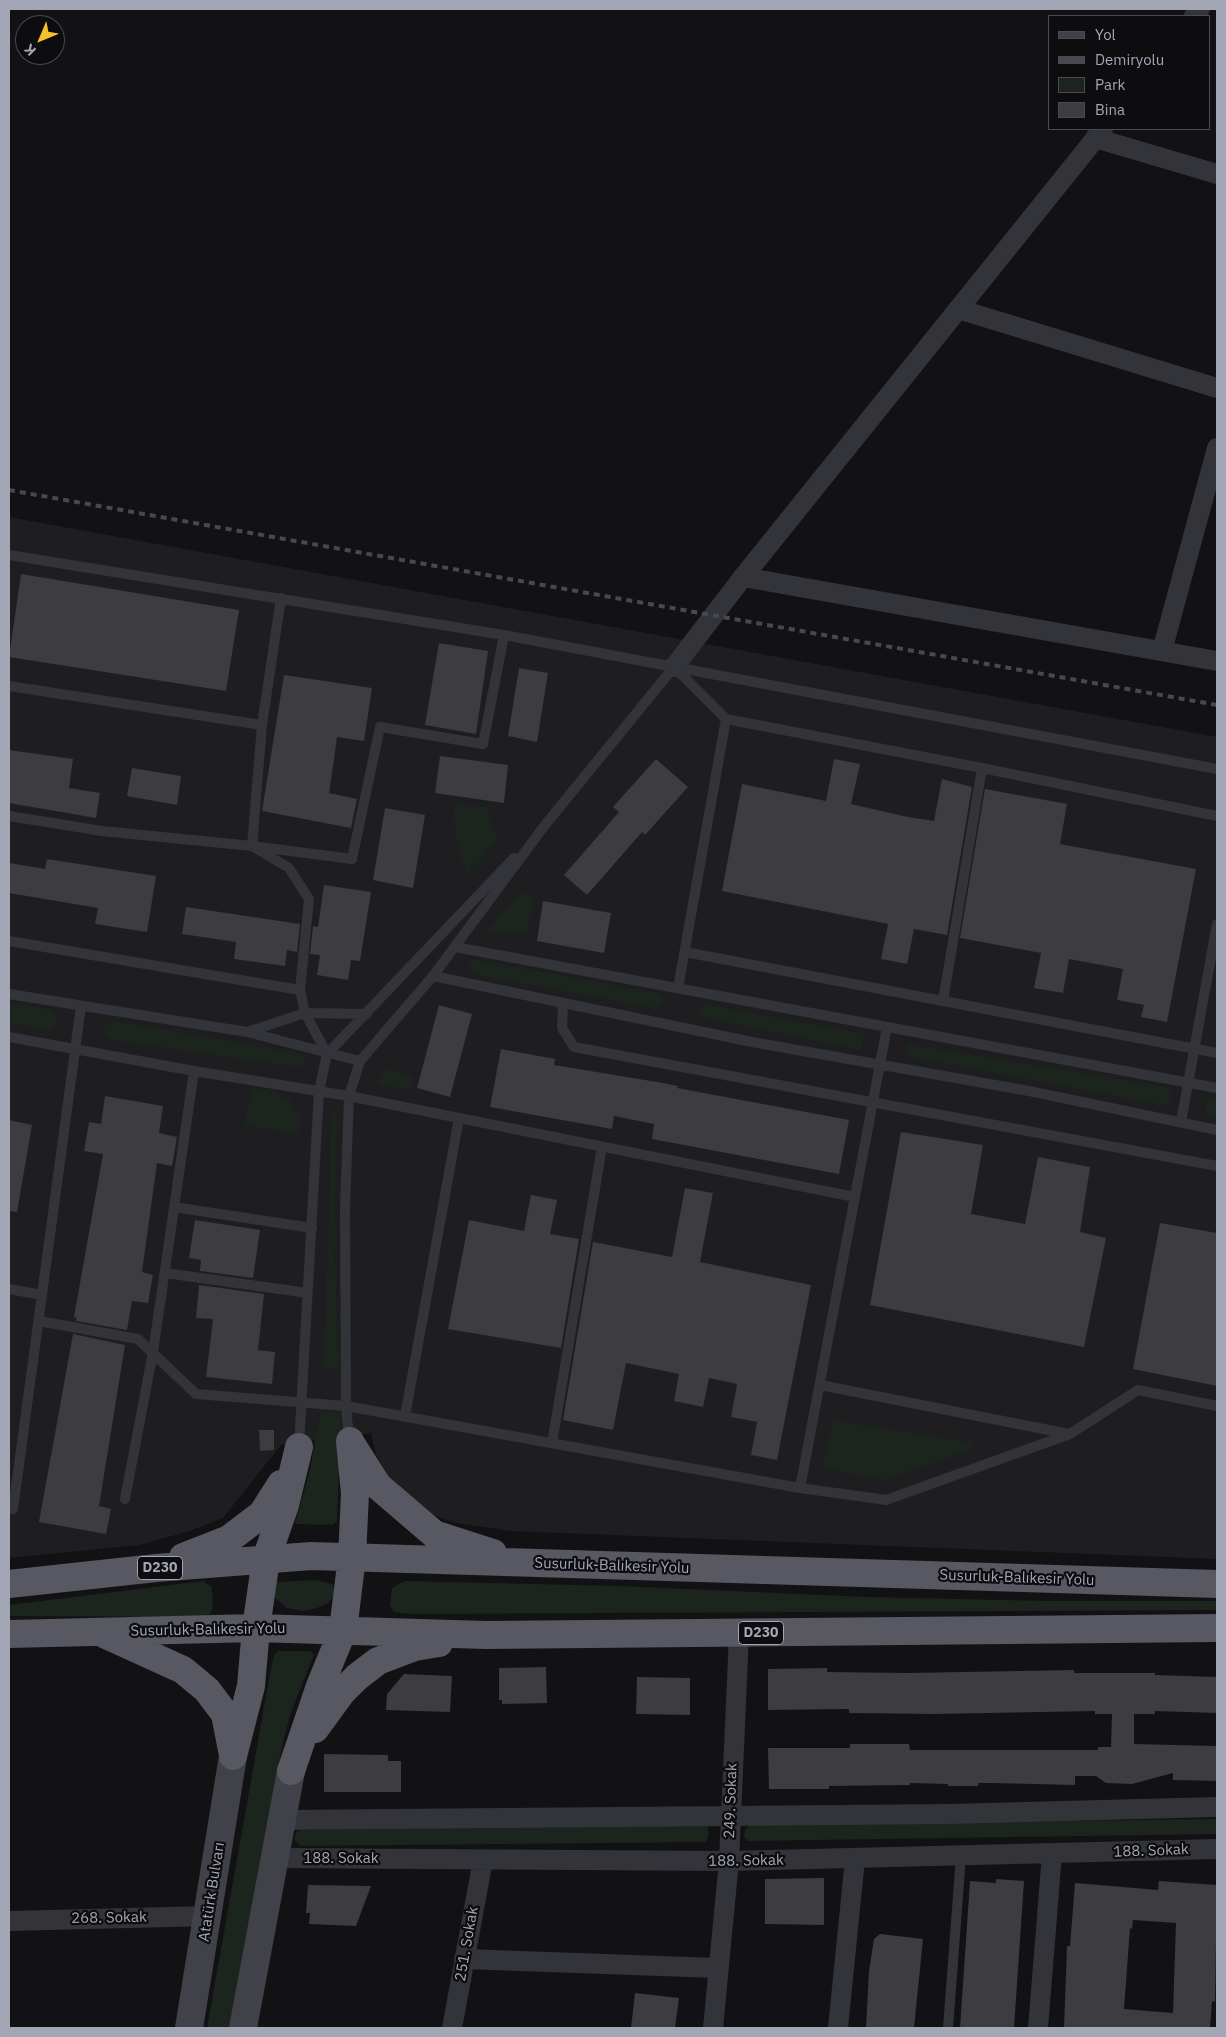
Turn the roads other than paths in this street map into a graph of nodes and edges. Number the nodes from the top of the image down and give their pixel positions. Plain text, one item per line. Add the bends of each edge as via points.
1 (1099, 134) edge
2 (1217, 174) edge
3 (958, 309) junction
4 (1217, 388) edge
5 (1217, 448) edge
6 (9, 555) edge
7 (743, 577) junction
8 (280, 598) junction
9 (504, 635) junction
10 (1162, 651) junction
11 (1217, 661) edge
12 (674, 667) junction
13 (9, 686) edge
14 (726, 719) junction
15 (262, 725) junction
16 (982, 768) junction
17 (1217, 769) edge
18 (9, 816) edge
19 (1217, 816) edge
20 (545, 825) junction
21 (252, 846) junction
22 (1217, 924) edge
23 (9, 941) edge
24 (455, 947) junction
25 (685, 952) junction
26 (433, 976) junction
27 (678, 988) junction
28 (300, 990) junction
29 (9, 994) edge
30 (943, 1001) junction
31 (563, 1004) junction
32 (81, 1006) junction
33 (305, 1013) junction
34 (367, 1014) junction
35 (887, 1027) junction
36 (247, 1032) junction
37 (9, 1037) edge
38 (76, 1048) junction
39 (1194, 1049) junction
40 (1217, 1053) edge
41 (327, 1054) junction
42 (360, 1061) junction
43 (880, 1066) junction
44 (194, 1071) junction
45 (1188, 1082) junction
46 (1217, 1088) edge
47 (319, 1091) junction
48 (349, 1096) junction
49 (873, 1102) junction
50 (459, 1118) junction
51 (1181, 1122) junction
52 (1217, 1130) edge
53 (602, 1147) junction
54 (1217, 1166) edge
55 (855, 1197) junction
56 (174, 1208) junction
57 (312, 1228) junction
58 (165, 1273) junction
59 (9, 1289) edge
60 (308, 1293) junction
61 (42, 1295) junction
62 (39, 1321) junction
63 (153, 1352) junction
64 (820, 1385) junction
65 (301, 1401) junction
66 (346, 1406) junction
67 (1217, 1406) edge
68 (405, 1416) junction
69 (1070, 1434) junction
70 (350, 1441) junction
71 (552, 1443) junction
72 (299, 1447) junction
73 (800, 1488) junction
74 (125, 1499) dead end
75 (9, 1509) edge
76 (352, 1557) junction
77 (266, 1559) junction
78 (521, 1563) junction
79 (156, 1568) junction
80 (9, 1584) edge
81 (1217, 1584) edge
82 (256, 1628) junction
83 (1217, 1628) edge
84 (342, 1630) junction
85 (98, 1631) junction
86 (9, 1634) edge
87 (739, 1634) junction
88 (486, 1635) junction
89 (233, 1756) junction
90 (291, 1772) junction
91 (1217, 1807) edge
92 (731, 1815) junction
93 (283, 1820) junction
94 (1217, 1850) edge
95 (1052, 1854) junction
96 (961, 1856) junction
97 (274, 1858) junction
98 (855, 1859) junction
99 (483, 1860) junction
100 (729, 1862) junction
101 (209, 1916) junction
102 (9, 1921) edge
103 (464, 1959) junction
104 (718, 1968) junction
105 (190, 2028) edge
106 (243, 2028) edge
107 (452, 2028) edge
108 (713, 2028) edge
109 (838, 2028) edge
110 (948, 2028) edge
111 (1038, 2028) edge

1 - 2 street
1 - 3 street
3 - 4 street
3 - 7 street
5 - 10 street
6 - 8 lane
7 - 10 street
7 - 12 street
8 - 9 lane
8 - 15 lane
9 - 12 lane
9 - 21 lane via 483,744 380,727 352,860
10 - 11 street
12 - 14 lane
12 - 17 lane
12 - 20 lane
13 - 15 lane
14 - 16 lane
14 - 25 lane
15 - 21 lane
16 - 19 lane
16 - 30 lane
18 - 21 lane via 102,831
20 - 24 lane
20 - 34 lane
21 - 28 lane via 289,868 309,899
22 - 39 lane
23 - 28 lane
24 - 26 lane
24 - 27 lane
25 - 27 lane
25 - 30 lane
26 - 31 lane
26 - 42 lane
27 - 35 lane
28 - 33 lane
29 - 32 lane
30 - 39 lane
31 - 43 lane
31 - 49 lane via 562,1028 574,1047
32 - 36 lane
32 - 38 lane
33 - 34 lane
33 - 36 lane
33 - 41 lane
34 - 41 lane
35 - 43 lane
35 - 45 lane
36 - 41 lane
37 - 38 lane
38 - 44 lane
38 - 61 lane
39 - 40 lane
39 - 45 lane
41 - 42 lane
41 - 47 lane
42 - 48 lane
43 - 49 lane
43 - 51 lane via 1028,1090
44 - 47 lane
44 - 56 lane
45 - 46 lane
45 - 51 lane
47 - 48 lane
47 - 57 lane
48 - 50 lane
48 - 66 lane via 345,1208
49 - 54 lane
49 - 55 lane
50 - 53 lane
50 - 68 lane
51 - 52 lane
53 - 55 lane
53 - 71 lane
55 - 64 lane
56 - 57 lane
56 - 58 lane
57 - 60 lane
58 - 60 lane
58 - 63 lane
59 - 61 lane
60 - 65 lane
61 - 62 lane
62 - 63 lane via 138,1339
62 - 75 lane via 13,1509
63 - 65 lane via 196,1394
63 - 74 lane
64 - 69 lane
64 - 73 lane
65 - 66 lane
65 - 72 lane
66 - 68 lane
66 - 70 lane
67 - 69 lane via 1138,1390
68 - 71 lane
69 - 73 lane via 886,1500
70 - 76 highway via 354,1494
70 - 78 highway via 378,1486 434,1534
71 - 73 lane
72 - 77 highway via 285,1505
72 - 79 highway via 276,1494 262,1514 229,1539
76 - 77 highway, Susurluk-Balıkesir Yolu / D230
76 - 78 highway, Susurluk-Balıkesir Yolu / D230
76 - 84 highway
77 - 79 highway, Susurluk-Balıkesir Yolu / D230
77 - 82 highway
78 - 81 highway, Susurluk-Balıkesir Yolu / D230
79 - 80 highway, Susurluk-Balıkesir Yolu / D230
82 - 84 highway, Susurluk-Balıkesir Yolu / D230
82 - 85 highway, Susurluk-Balıkesir Yolu / D230
82 - 89 highway via 251,1686
83 - 87 highway, Susurluk-Balıkesir Yolu / D230
84 - 88 highway, Susurluk-Balıkesir Yolu / D230
84 - 90 highway
85 - 86 highway, Susurluk-Balıkesir Yolu / D230
85 - 89 highway via 184,1670 207,1690 224,1714
87 - 88 highway, Susurluk-Balıkesir Yolu / D230
87 - 92 street, 249. Sokak
88 - 90 highway via 415,1647 378,1661 357,1677 325,1714
89 - 101 main road, Atatürk Bulvarı
90 - 93 main road
91 - 92 street via 949,1814
92 - 93 street
92 - 100 street, 249. Sokak
93 - 97 main road
94 - 95 street, 188. Sokak
95 - 96 street, 188. Sokak
95 - 111 street
96 - 98 street, 188. Sokak
96 - 110 lane
97 - 99 street, 188. Sokak
97 - 106 main road
98 - 100 street, 188. Sokak
98 - 109 street
99 - 100 street, 188. Sokak
99 - 103 street, 251. Sokak
100 - 104 street, 249. Sokak
101 - 102 street, 268. Sokak
101 - 105 main road, Atatürk Bulvarı
103 - 104 street
103 - 107 street, 251. Sokak
104 - 108 street, 249. Sokak

